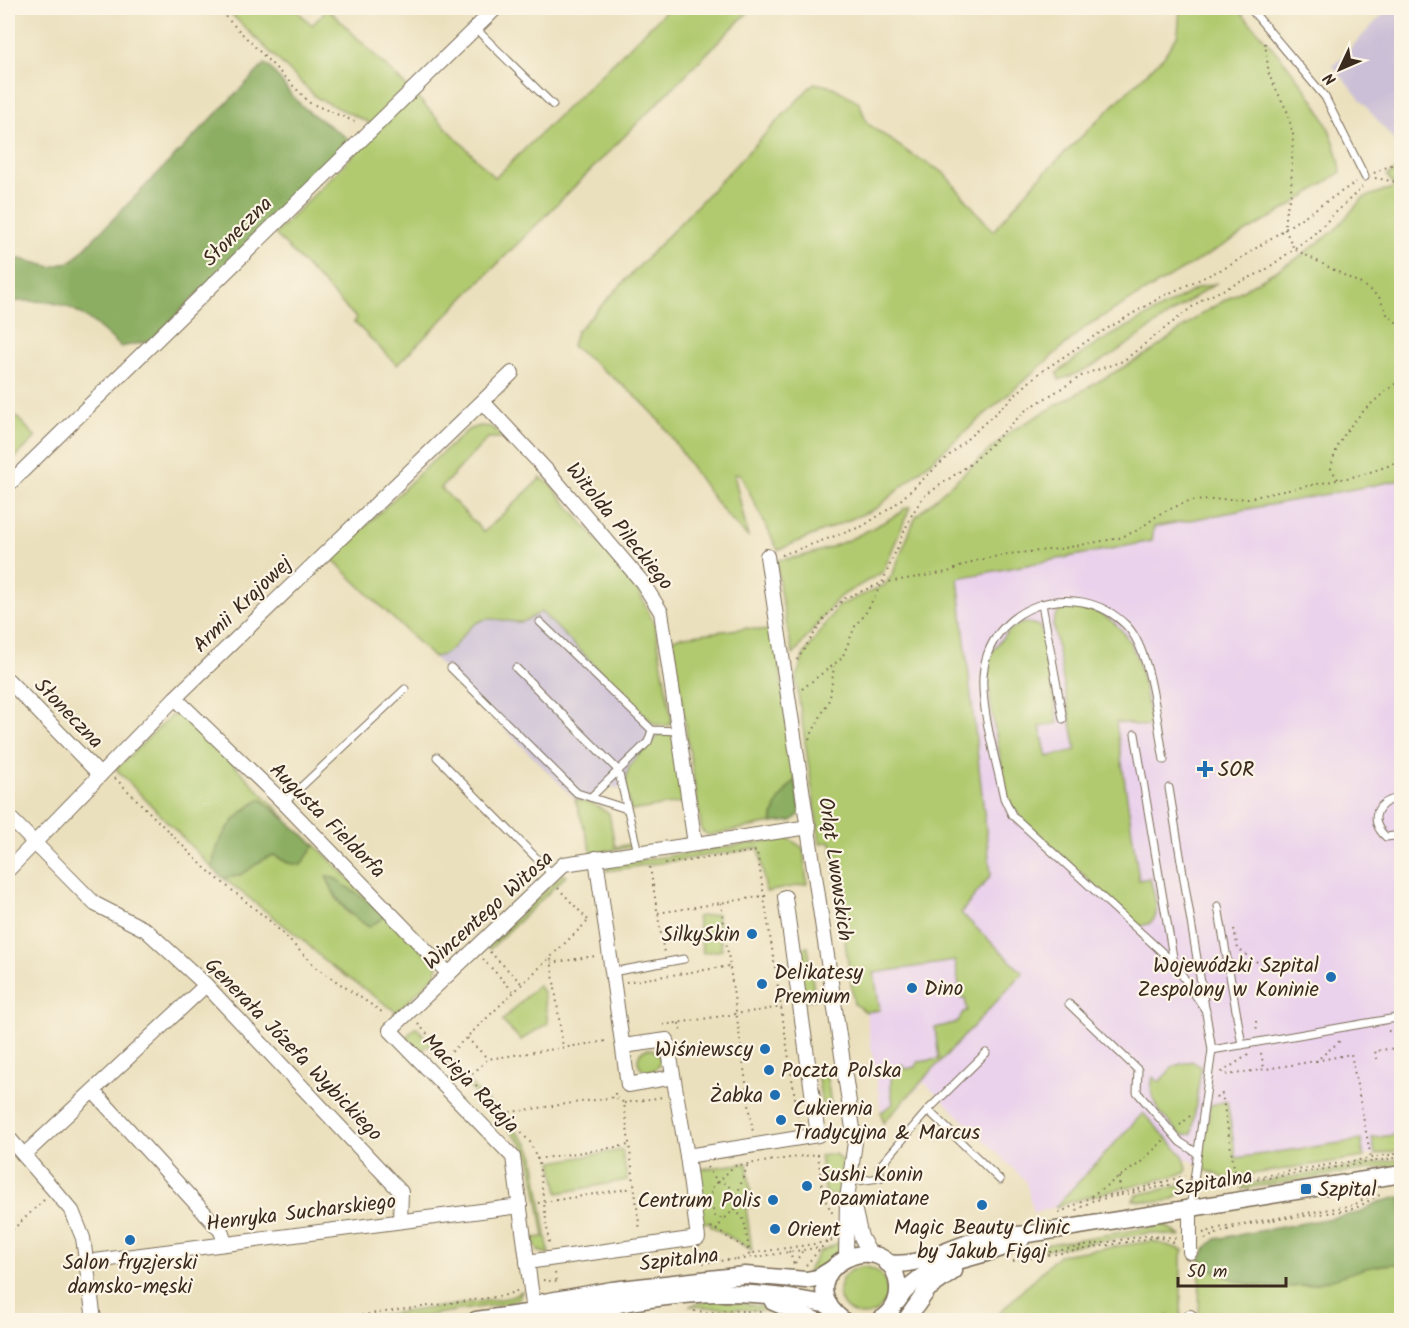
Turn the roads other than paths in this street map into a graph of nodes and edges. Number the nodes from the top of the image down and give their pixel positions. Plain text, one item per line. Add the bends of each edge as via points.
1 (496, 8) edge
2 (1250, 8) edge
3 (475, 28) junction
4 (553, 105) dead end
5 (1365, 177) road end
6 (512, 374) dead end
7 (483, 402) junction
8 (8, 485) edge
9 (767, 556) road end
10 (1042, 604) junction
11 (540, 622) dead end
12 (451, 668) dead end
13 (516, 668) dead end
14 (8, 680) edge
15 (405, 689) dead end
16 (175, 698) junction
17 (1063, 719) dead end
18 (652, 730) junction
19 (680, 731) junction
20 (1136, 734) dead end
21 (437, 757) dead end
22 (1164, 760) dead end
23 (618, 770) junction
24 (100, 775) junction
25 (1169, 788) dead end
26 (591, 797) junction
27 (1401, 798) edge
28 (284, 803) junction
29 (627, 809) junction
30 (8, 816) edge
31 (810, 827) junction
32 (1401, 835) edge
33 (34, 844) junction
34 (695, 844) junction
35 (638, 852) junction
36 (596, 858) junction
37 (8, 870) edge
38 (553, 875) junction
39 (785, 897) dead end
40 (1218, 906) dead end
41 (684, 959) dead end
42 (1174, 963) junction
43 (617, 971) junction
44 (449, 974) junction
45 (206, 985) junction
46 (1069, 1004) dead end
47 (1206, 1011) junction
48 (1401, 1017) edge
49 (393, 1027) joint
50 (1242, 1045) junction
51 (623, 1046) junction
52 (1212, 1050) junction
53 (986, 1053) dead end
54 (673, 1077) junction
55 (94, 1092) junction
56 (928, 1110) junction
57 (8, 1137) edge
58 (1197, 1153) junction
59 (24, 1155) junction
60 (687, 1156) junction
61 (1401, 1174) edge
62 (1000, 1180) dead end
63 (850, 1186) junction
64 (520, 1206) junction
65 (1190, 1209) junction
66 (400, 1221) junction
67 (1032, 1234) junction
68 (225, 1243) junction
69 (1190, 1244) road end
70 (988, 1250) junction
71 (870, 1254) junction
72 (846, 1257) junction
73 (87, 1262) junction
74 (527, 1262) junction
75 (887, 1263) junction
76 (832, 1269) junction
77 (747, 1293) junction
78 (829, 1305) junction
79 (615, 1306) edge
80 (534, 1312) junction
81 (887, 1316) edge
82 (94, 1320) edge
83 (476, 1320) edge
84 (815, 1320) edge
85 (843, 1320) edge
86 (906, 1320) edge

1 - 3 street, Słoneczna
2 - 5 lane via 1325,97
3 - 4 lane
3 - 8 street, Słoneczna
6 - 7 street, Armii Krajowej
7 - 16 street, Armii Krajowej
7 - 19 street, Witolda Pileckiego via 654,597 665,625
9 - 31 street, Orląt Lwowskich
10 - 17 lane
10 - 22 lane via 1072,598 1091,604 1127,626 1138,644 1148,677
10 - 42 lane via 1020,613 1005,628 989,650 983,677 1004,798 1012,814
11 - 18 lane
12 - 26 lane via 577,793
13 - 23 lane
14 - 24 street, Słoneczna
15 - 28 lane
16 - 24 street, Armii Krajowej
16 - 28 street, Augusta Fieldorfa
18 - 19 lane
18 - 23 lane via 648,742
19 - 34 street, Witolda Pileckiego
20 - 42 lane
21 - 38 lane
23 - 26 lane
23 - 29 lane
24 - 33 street, Armii Krajowej
25 - 47 lane
26 - 29 lane
27 - 32 lane via 1387,802 1374,820 1386,837
28 - 44 street, Augusta Fieldorfa
29 - 35 lane
30 - 33 street, Generała Józefa Wybickiego
31 - 34 street, Wincentego Witosa
31 - 63 street, Orląt Lwowskich via 855,1142
33 - 37 street, Armii Krajowej
33 - 45 street, Generała Józefa Wybickiego via 95,904 146,930
34 - 35 street, Wincentego Witosa
35 - 36 street, Wincentego Witosa
36 - 38 street, Wincentego Witosa via 564,864
36 - 43 street
38 - 44 street, Wincentego Witosa
39 - 60 street via 818,1135
40 - 50 lane
41 - 43 lane
42 - 47 lane
43 - 51 street
44 - 49 street, Wincentego Witosa
45 - 55 street
45 - 66 street, Generała Józefa Wybickiego via 401,1192
46 - 58 lane via 1138,1070 1137,1092 1180,1142
47 - 52 lane
48 - 50 lane
49 - 64 street, Macieja Rataja via 513,1157
50 - 52 lane
51 - 54 street via 667,1040
51 - 54 street via 628,1084
52 - 58 lane
53 - 56 lane
54 - 60 street
55 - 59 street
55 - 68 street via 221,1231
56 - 62 lane
56 - 63 lane via 880,1166 880,1178
57 - 59 street
58 - 65 lane
59 - 73 street via 72,1211
60 - 74 street via 698,1238
61 - 65 street, Szpitalna
63 - 71 street, Orląt Lwowskich via 861,1237
63 - 72 street, Orląt Lwowskich
64 - 66 street, Henryka Sucharskiego
64 - 74 street, Macieja Rataja
65 - 67 street, Szpitalna
65 - 69 street
66 - 68 street, Henryka Sucharskiego
67 - 70 street, Szpitalna via 1014,1244
67 - 75 street, Szpitalna via 1012,1233 906,1264
68 - 73 street, Henryka Sucharskiego
70 - 81 street, Szpitalna via 918,1278 904,1290
70 - 86 street via 928,1289
71 - 72 street
71 - 75 street
72 - 76 street, Szpitalna
73 - 82 street
74 - 80 street, Macieja Rataja
75 - 81 street via 898,1283
76 - 78 street via 826,1285
76 - 79 street, Szpitalna via 806,1280 745,1275
77 - 78 street, Szpitalna
77 - 79 street, Szpitalna via 703,1293
77 - 84 street
78 - 85 street
79 - 80 street, Szpitalna via 547,1317
80 - 83 street, Szpitalna

